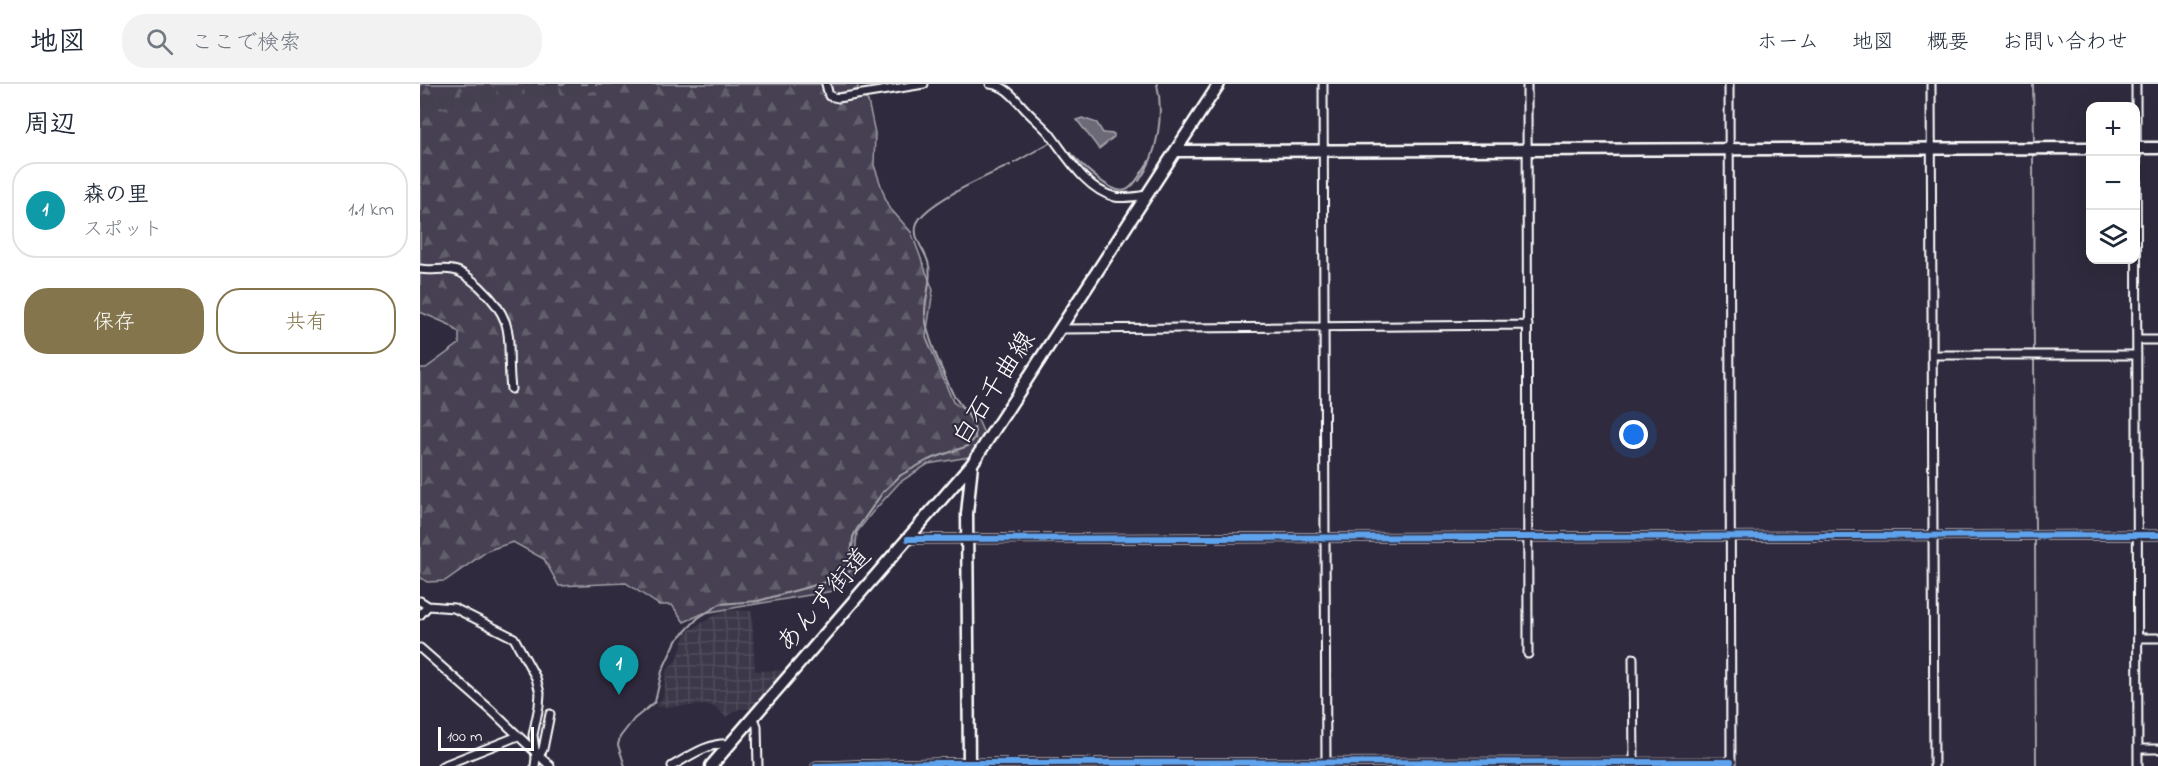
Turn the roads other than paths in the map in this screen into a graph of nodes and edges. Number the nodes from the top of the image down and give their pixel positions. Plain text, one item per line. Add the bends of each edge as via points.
1 (826, 84) edge
2 (924, 84) edge
3 (990, 84) edge
4 (1218, 84) edge
5 (1323, 84) edge
6 (1527, 84) edge
7 (1729, 84) edge
8 (1931, 84) edge
9 (2136, 84) edge
10 (2136, 102) edge
11 (1932, 148) junction
12 (2086, 148) edge
13 (2140, 148) edge
14 (2158, 148) edge
15 (1728, 149) junction
16 (1527, 150) junction
17 (1176, 151) junction
18 (1324, 151) junction
19 (2136, 156) edge
20 (1147, 195) junction
21 (420, 269) edge
22 (1528, 325) junction
23 (1325, 327) junction
24 (1061, 329) junction
25 (2137, 340) junction
26 (2158, 340) edge
27 (2137, 355) junction
28 (1932, 356) junction
29 (511, 389) dead end
30 (972, 464) junction
31 (1933, 535) junction
32 (2138, 535) junction
33 (2158, 535) edge
34 (1730, 536) junction
35 (1527, 537) junction
36 (1325, 538) junction
37 (908, 539) junction
38 (968, 539) junction
39 (420, 601) edge
40 (428, 606) junction
41 (420, 615) edge
42 (2138, 638) junction
43 (2158, 638) edge
44 (420, 648) edge
45 (1528, 654) dead end
46 (1633, 657) dead end
47 (550, 714) dead end
48 (754, 718) junction
49 (518, 736) junction
50 (730, 744) junction
51 (2138, 749) junction
52 (2158, 749) edge
53 (537, 754) junction
54 (1634, 762) junction
55 (1326, 764) edge
56 (1731, 764) edge
57 (969, 765) edge
58 (442, 766) edge
59 (536, 766) edge
60 (550, 766) edge
61 (672, 766) edge
62 (711, 766) edge
63 (758, 766) edge
64 (816, 766) edge
65 (1934, 766) edge
66 (2138, 766) edge

1 - 2 street via 829,96 838,98
3 - 20 street via 1006,89 1096,187 1122,198
4 - 17 street, 白石千曲線
5 - 18 street
6 - 16 street
7 - 15 street
8 - 11 street
9 - 10 street
11 - 12 street
11 - 15 street
11 - 28 street
13 - 14 street
15 - 16 street
15 - 34 street
16 - 18 street
16 - 22 street
17 - 18 street
17 - 20 street, 白石千曲線
18 - 23 street
19 - 25 street
20 - 24 street, 白石千曲線
21 - 29 street via 462,273 499,308 509,330
22 - 23 street
22 - 35 street
23 - 24 street
23 - 36 street
24 - 30 street, 白石千曲線
25 - 26 street
25 - 27 street
27 - 28 street
27 - 32 street
28 - 31 street
30 - 37 street, あんず街道
30 - 38 street, 白石千曲線
31 - 32 street
31 - 34 street
31 - 65 street
32 - 33 street
32 - 42 street
34 - 35 street
34 - 56 street
35 - 36 street
35 - 45 street
36 - 38 street
36 - 55 street
37 - 38 street
37 - 48 street, あんず街道
38 - 57 street, 白石千曲線
39 - 40 street
40 - 41 street
40 - 53 street via 454,608 514,638 540,693 533,735
42 - 43 street
42 - 51 street
44 - 49 street
46 - 54 street
47 - 53 street via 543,748
48 - 50 street, あんず街道
48 - 63 street
49 - 53 street
49 - 58 street
50 - 61 street via 707,748
50 - 62 street, あんず街道
51 - 52 street
51 - 66 street
53 - 59 street
53 - 60 street
54 - 55 street
54 - 56 street
55 - 57 street
57 - 64 street

